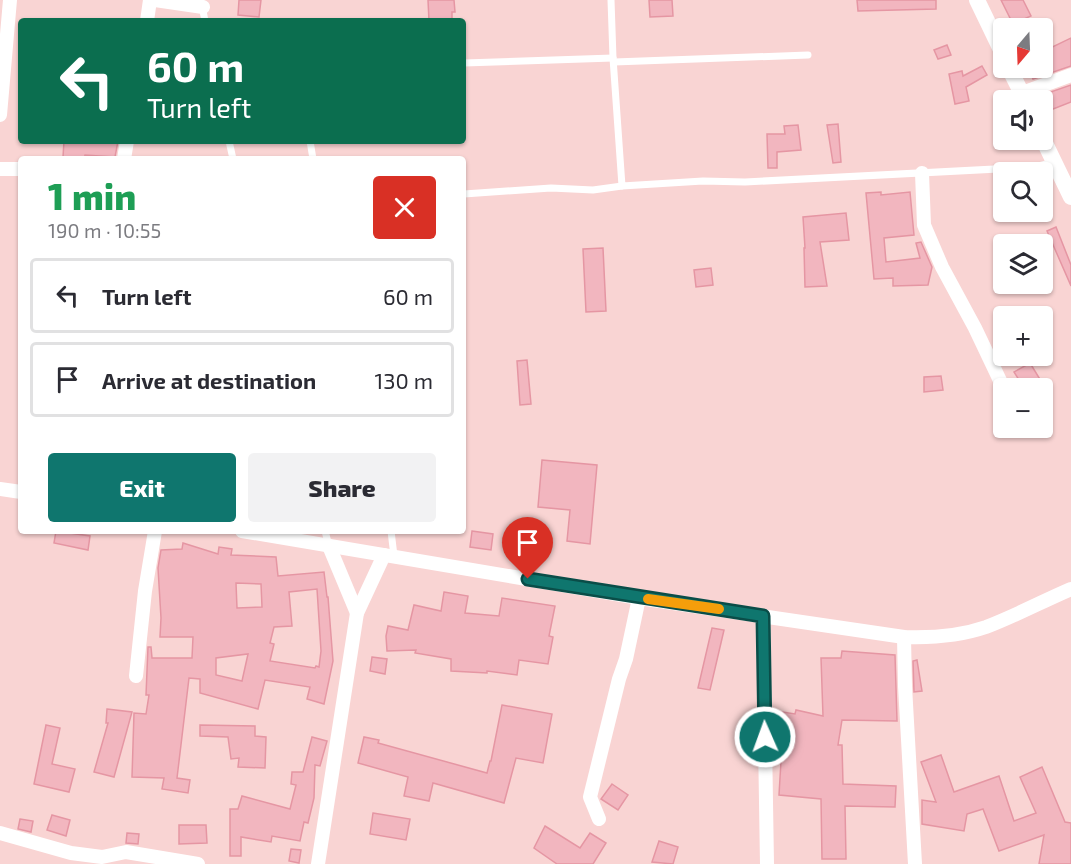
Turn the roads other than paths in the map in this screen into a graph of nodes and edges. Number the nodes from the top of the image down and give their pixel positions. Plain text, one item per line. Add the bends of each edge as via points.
1 (10, 0) edge
2 (150, 0) edge
3 (155, 0) edge
4 (611, 0) edge
5 (977, 0) edge
6 (203, 9) edge
7 (147, 18) edge
8 (993, 33) edge
9 (808, 56) dead end
10 (614, 60) junction
11 (466, 63) edge
12 (1071, 75) edge
13 (1039, 90) edge
14 (0, 115) edge
15 (1048, 150) edge
16 (1054, 162) junction
17 (0, 169) edge
18 (18, 170) edge
19 (922, 173) junction
20 (622, 186) junction
21 (466, 194) edge
22 (1071, 197) edge
23 (999, 378) edge
24 (0, 489) edge
25 (18, 492) edge
26 (154, 534) edge
27 (259, 534) edge
28 (326, 534) edge
29 (391, 534) edge
30 (329, 546) junction
31 (389, 556) junction
32 (1071, 589) edge
33 (639, 598) junction
34 (357, 613) junction
35 (763, 616) junction
36 (904, 637) junction
37 (135, 676) dead end
38 (598, 819) dead end
39 (0, 833) edge
40 (125, 858) edge
41 (198, 864) edge
42 (318, 864) edge
43 (767, 864) edge
44 (915, 864) edge

1 - 14 street
2 - 7 street
3 - 6 street
4 - 10 lane
5 - 8 street
9 - 10 lane
10 - 11 lane
10 - 20 lane
12 - 13 street
15 - 16 street
16 - 19 lane via 1035,167
16 - 22 street
17 - 18 street
19 - 20 lane
19 - 23 street via 924,225
20 - 21 lane
24 - 25 street
26 - 37 street
27 - 30 street
28 - 30 lane
29 - 31 lane
30 - 31 street
30 - 34 street
31 - 33 street
31 - 34 street
32 - 36 street via 986,627 944,636
33 - 35 street
33 - 38 street via 590,797
34 - 42 street
35 - 36 street
35 - 43 street
36 - 44 street
39 - 40 street via 71,853
40 - 41 street

